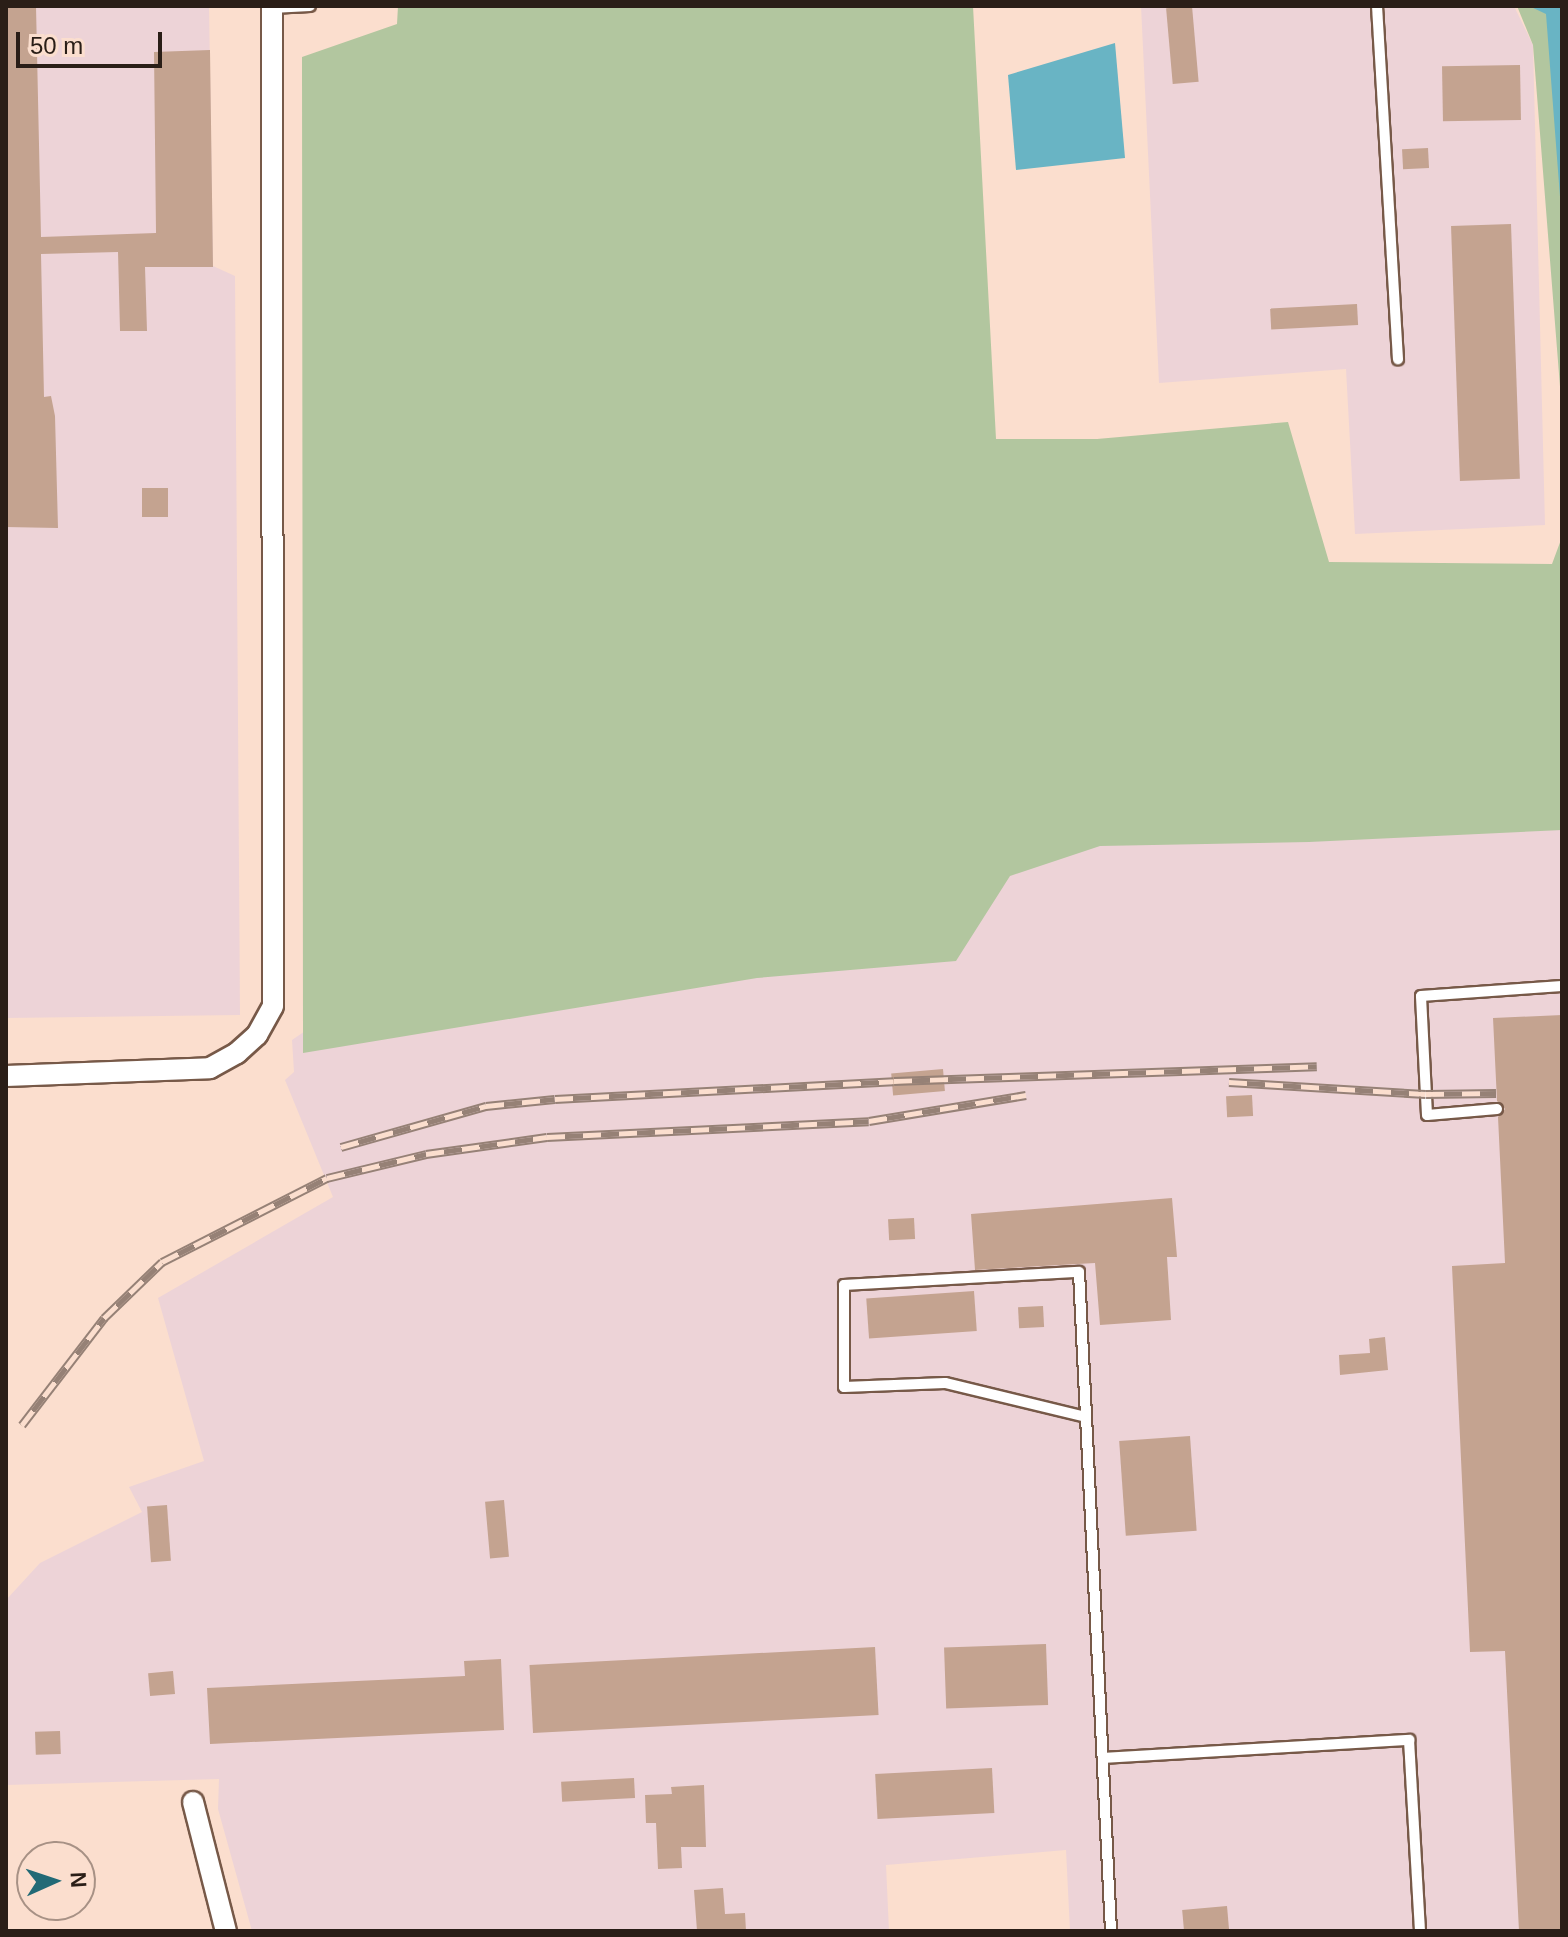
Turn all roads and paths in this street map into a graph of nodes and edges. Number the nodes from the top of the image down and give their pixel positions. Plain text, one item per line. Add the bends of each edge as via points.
1 (310, 6) edge
2 (1377, 6) edge
3 (272, 7) edge
4 (1398, 359) dead end
5 (1562, 986) edge
6 (6, 1076) edge
7 (1497, 1109) dead end
8 (1086, 1417) junction
9 (1103, 1758) junction
10 (193, 1802) dead end
11 (226, 1931) edge
12 (1111, 1931) edge
13 (1420, 1931) edge

1 - 3 lane
2 - 4 lane
3 - 6 street via 273,1006 257,1035 210,1068
5 - 7 lane via 1421,996 1427,1115
8 - 8 lane via 1079,1272 844,1285 844,1387 945,1383
8 - 9 lane
9 - 12 lane
9 - 13 lane via 1409,1740
10 - 11 street

